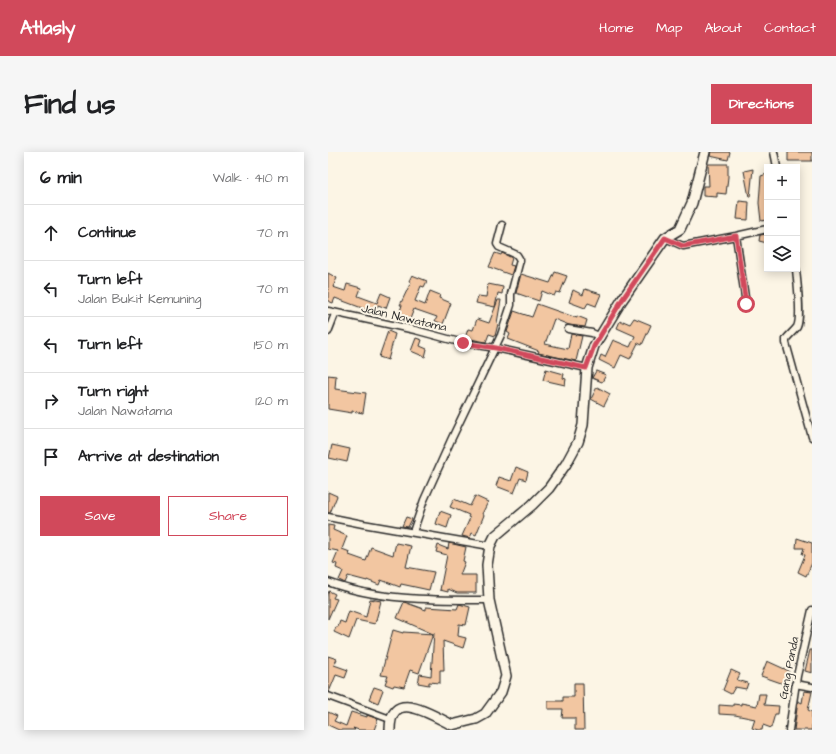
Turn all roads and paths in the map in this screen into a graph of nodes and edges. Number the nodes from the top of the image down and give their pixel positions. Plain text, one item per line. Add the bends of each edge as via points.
1 (706, 152) edge
2 (774, 152) edge
3 (776, 164) edge
4 (502, 225) dead end
5 (764, 230) edge
6 (736, 236) junction
7 (665, 238) junction
8 (796, 272) edge
9 (746, 304) dead end
10 (331, 313) edge
11 (568, 329) dead end
12 (328, 332) edge
13 (601, 337) junction
14 (496, 348) junction
15 (586, 368) junction
16 (812, 437) edge
17 (328, 517) edge
18 (413, 532) junction
19 (490, 546) junction
20 (328, 582) edge
21 (489, 600) junction
22 (812, 610) edge
23 (796, 684) junction
24 (812, 687) edge
25 (328, 696) edge
26 (390, 719) junction
27 (390, 730) edge
28 (789, 730) edge

1 - 7 street via 692,203 680,229
2 - 3 street
4 - 14 street via 497,244 517,255 520,260 510,305
5 - 6 street
6 - 7 street via 683,246
6 - 9 street
7 - 13 street via 622,300
8 - 16 street via 798,322 786,343
10 - 12 street
10 - 14 street, Jalan Nawatama
11 - 13 street
13 - 15 street via 594,346
14 - 15 street, Jalan Nawatama
14 - 18 street via 451,440 424,500
15 - 19 street via 583,425 578,442 549,488 495,536
17 - 18 street
18 - 19 street
19 - 21 street via 487,565
20 - 21 street via 391,596 432,600
21 - 26 street via 506,676 501,692 485,714 452,725 417,708 405,706 397,710
22 - 23 street, Gang Panda
23 - 24 street
23 - 28 street, Gang Panda
25 - 26 street
26 - 27 street

